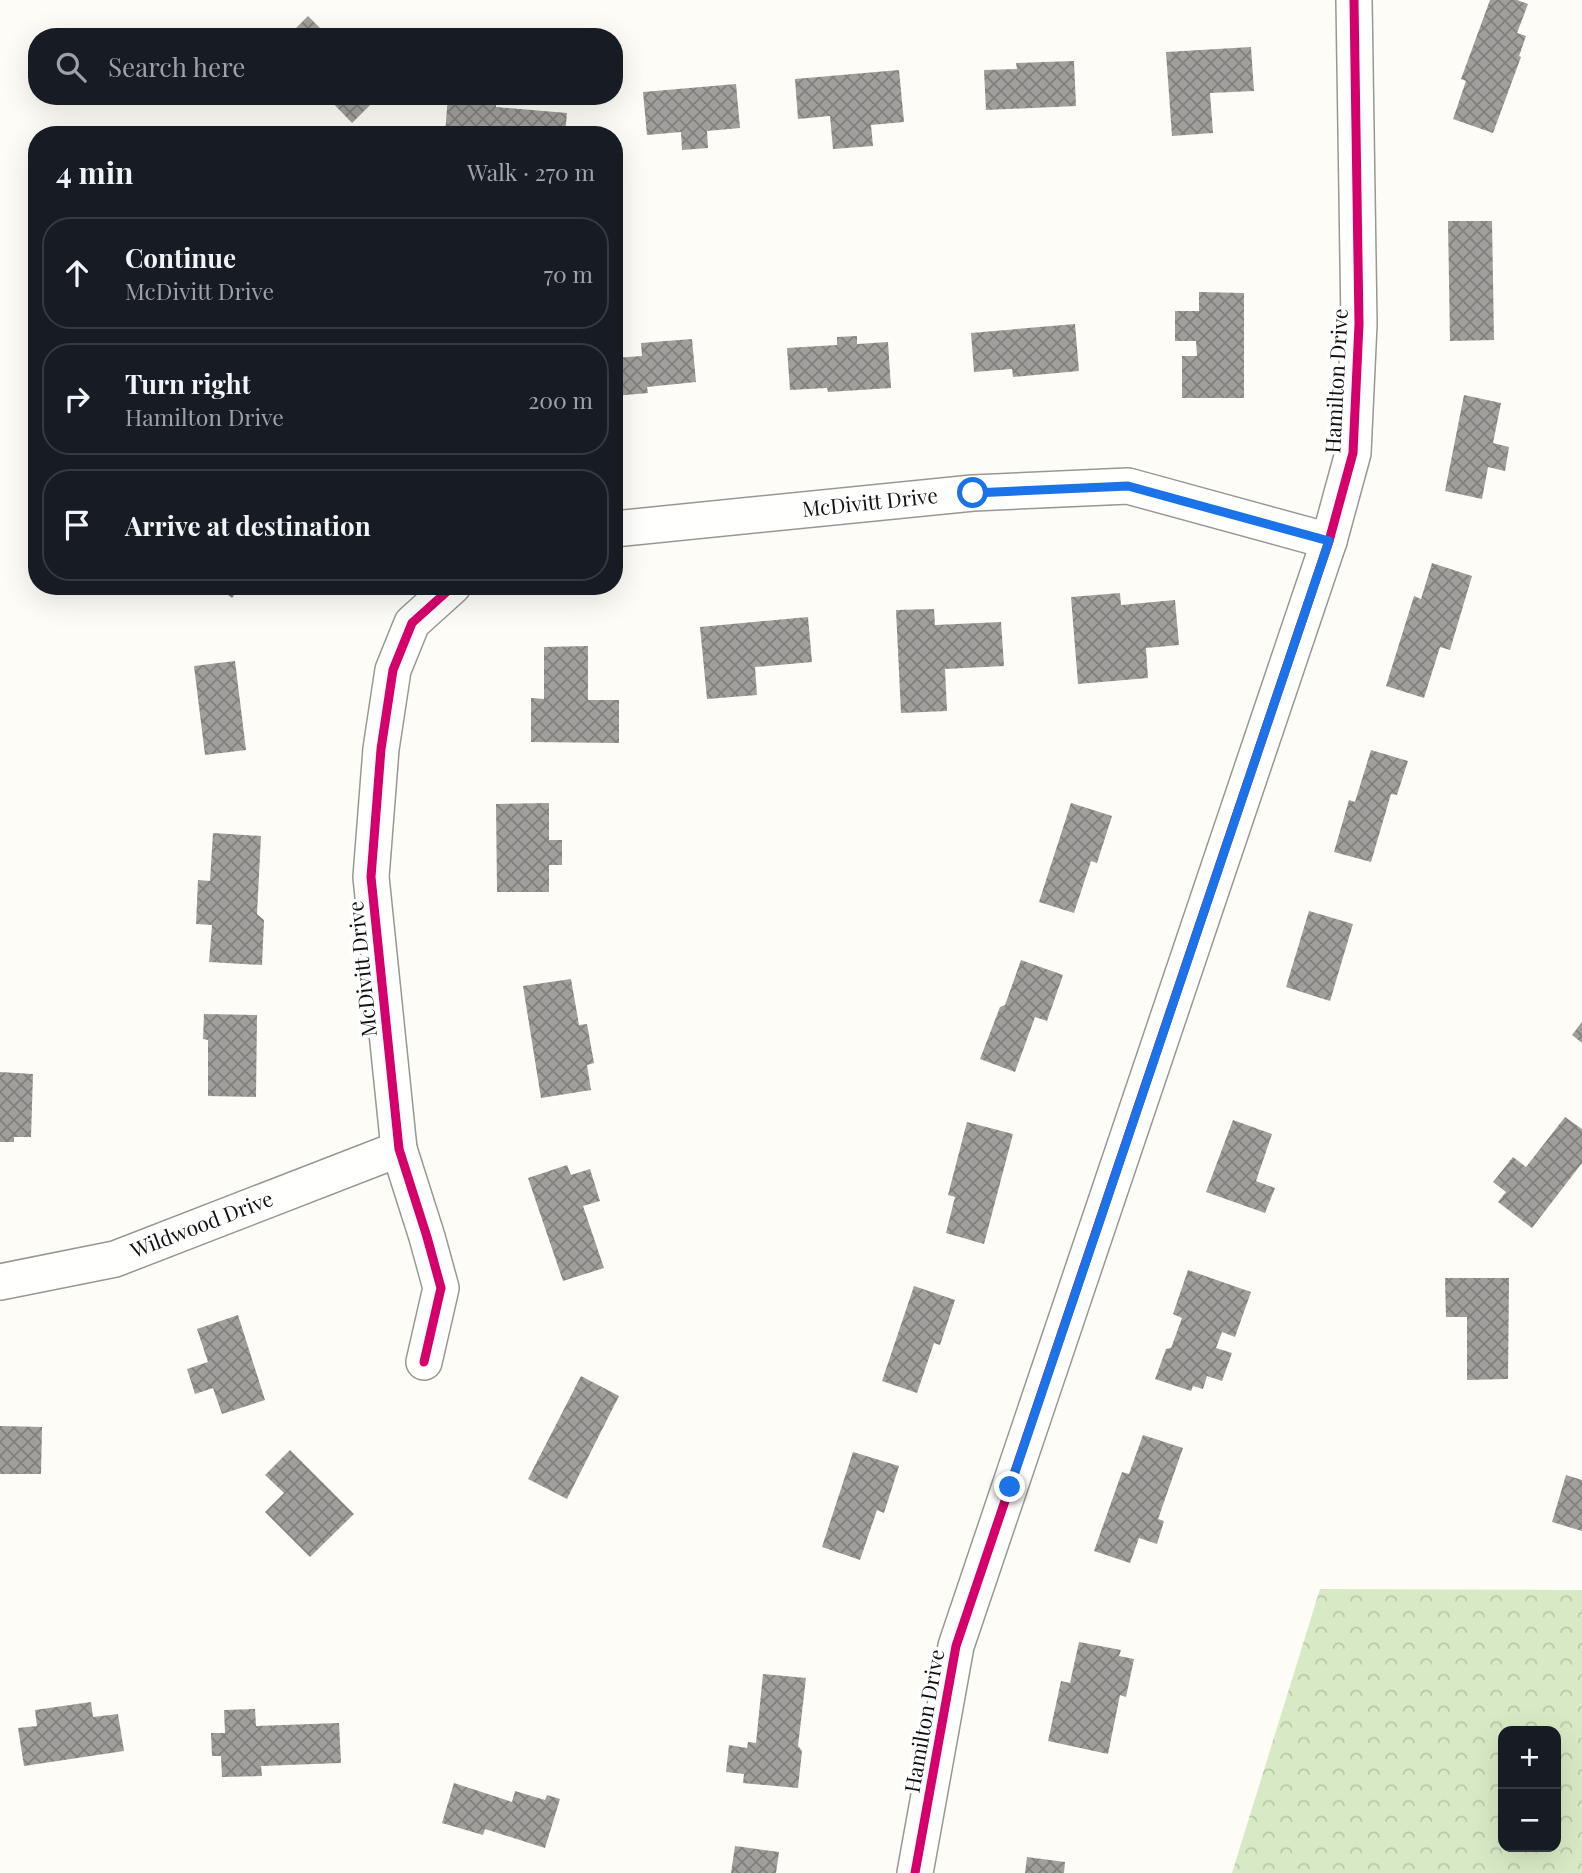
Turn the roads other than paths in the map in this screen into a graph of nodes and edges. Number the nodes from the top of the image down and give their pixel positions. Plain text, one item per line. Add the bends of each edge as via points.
1 (1354, 0) edge
2 (623, 528) edge
3 (1329, 541) junction
4 (443, 595) edge
5 (399, 1149) junction
6 (0, 1282) edge
7 (424, 1362) dead end
8 (915, 1873) edge

1 - 3 street, Hamilton Drive via 1359,324 1354,440
2 - 3 street, McDivitt Drive via 973,493 1128,486
3 - 8 street, Hamilton Drive via 956,1646
4 - 5 street, McDivitt Drive via 412,623 393,670 381,750 371,877
5 - 6 street, Wildwood Drive via 115,1259
5 - 7 street, McDivitt Drive via 441,1289

